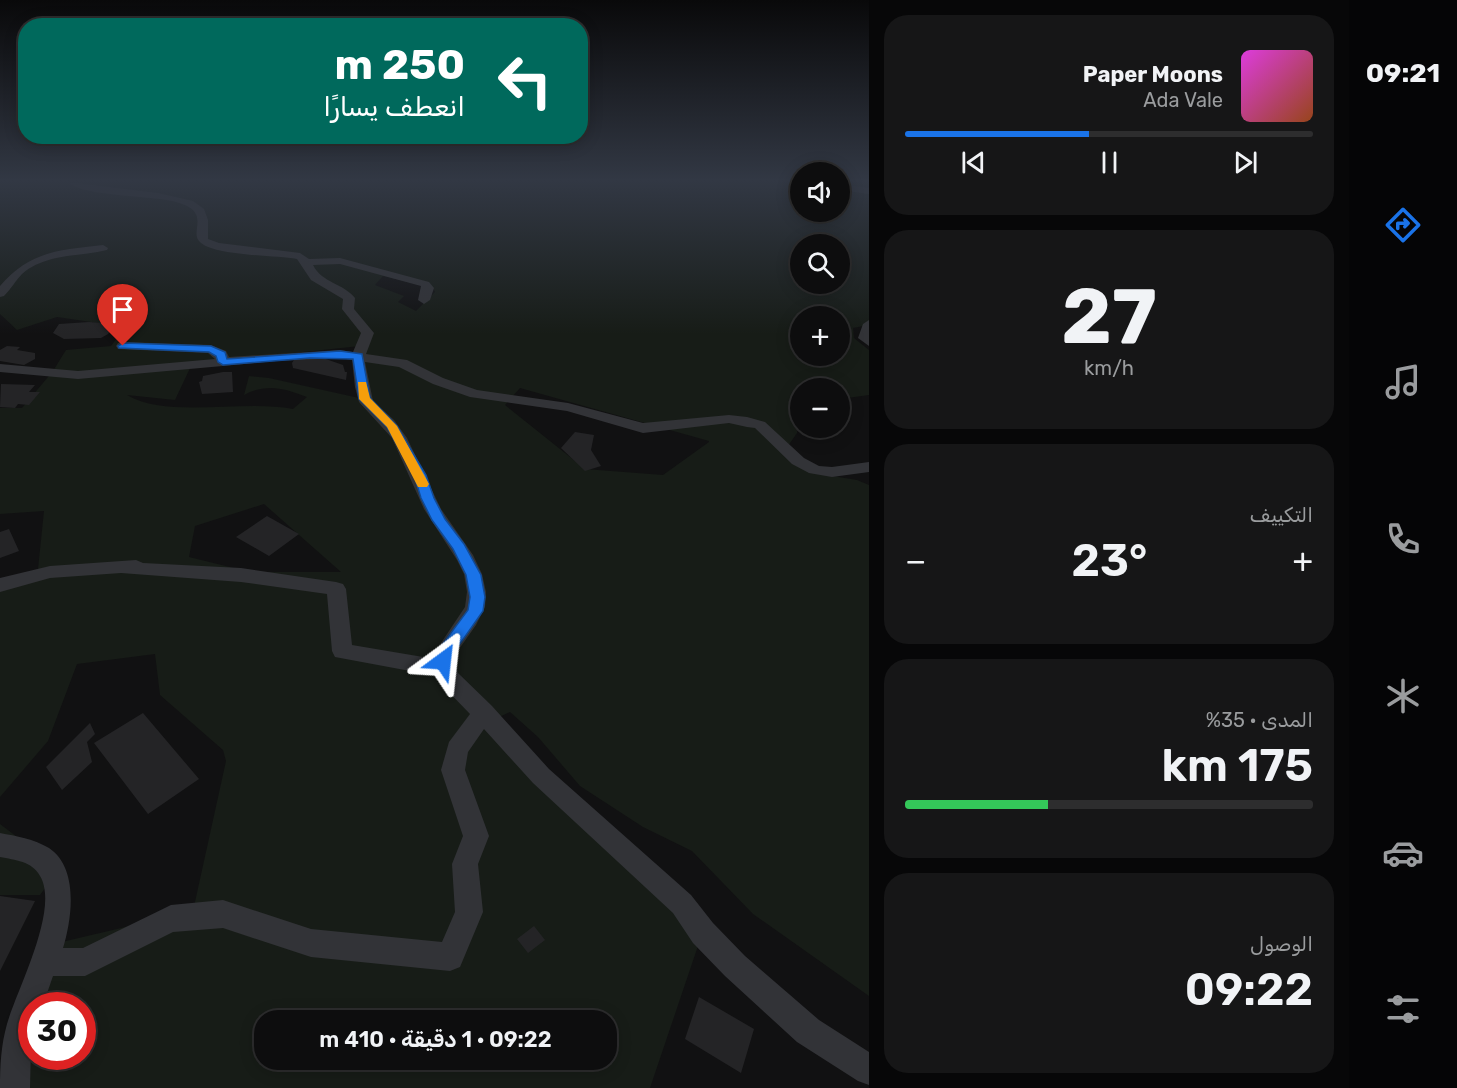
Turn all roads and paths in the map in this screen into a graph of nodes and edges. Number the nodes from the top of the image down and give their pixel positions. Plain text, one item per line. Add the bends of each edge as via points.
1 (202, 233) edge
2 (103, 248) dead end
3 (306, 264) junction
4 (0, 293) edge
5 (424, 300) dead end
6 (869, 324) edge
7 (869, 342) edge
8 (123, 346) dead end
9 (358, 357) junction
10 (223, 362) junction
11 (0, 368) edge
12 (869, 467) edge
13 (167, 563) dead end
14 (123, 568) junction
15 (0, 585) edge
16 (444, 669) junction
17 (484, 712) junction
18 (0, 845) edge
19 (43, 962) junction
20 (869, 1070) edge
21 (14, 1088) edge

1 - 3 street via 204,241 300,256
2 - 4 street via 33,263 19,271
3 - 5 street via 340,261 425,284 428,288
3 - 9 street via 318,280 349,298 348,309 368,333
6 - 7 street via 864,338
8 - 10 street via 211,349 221,354
9 - 10 street via 310,355
9 - 12 street via 402,363 475,394 568,407 643,428 722,420 747,422 760,425 798,461 814,470
9 - 16 street via 365,399 392,426 420,475 439,520 473,575 478,597 476,611 445,654
10 - 11 street via 78,375
13 - 14 street
14 - 15 street via 50,572
14 - 16 street via 241,575 336,589 342,651
16 - 17 street via 454,685
17 - 19 street via 457,749 453,770 476,836 465,864 469,912 450,957 311,943 223,914 171,919 85,962
17 - 20 street via 541,776 682,904 735,966 808,1031
18 - 19 street via 36,854 50,866 59,887 57,921
19 - 21 street via 22,1024

